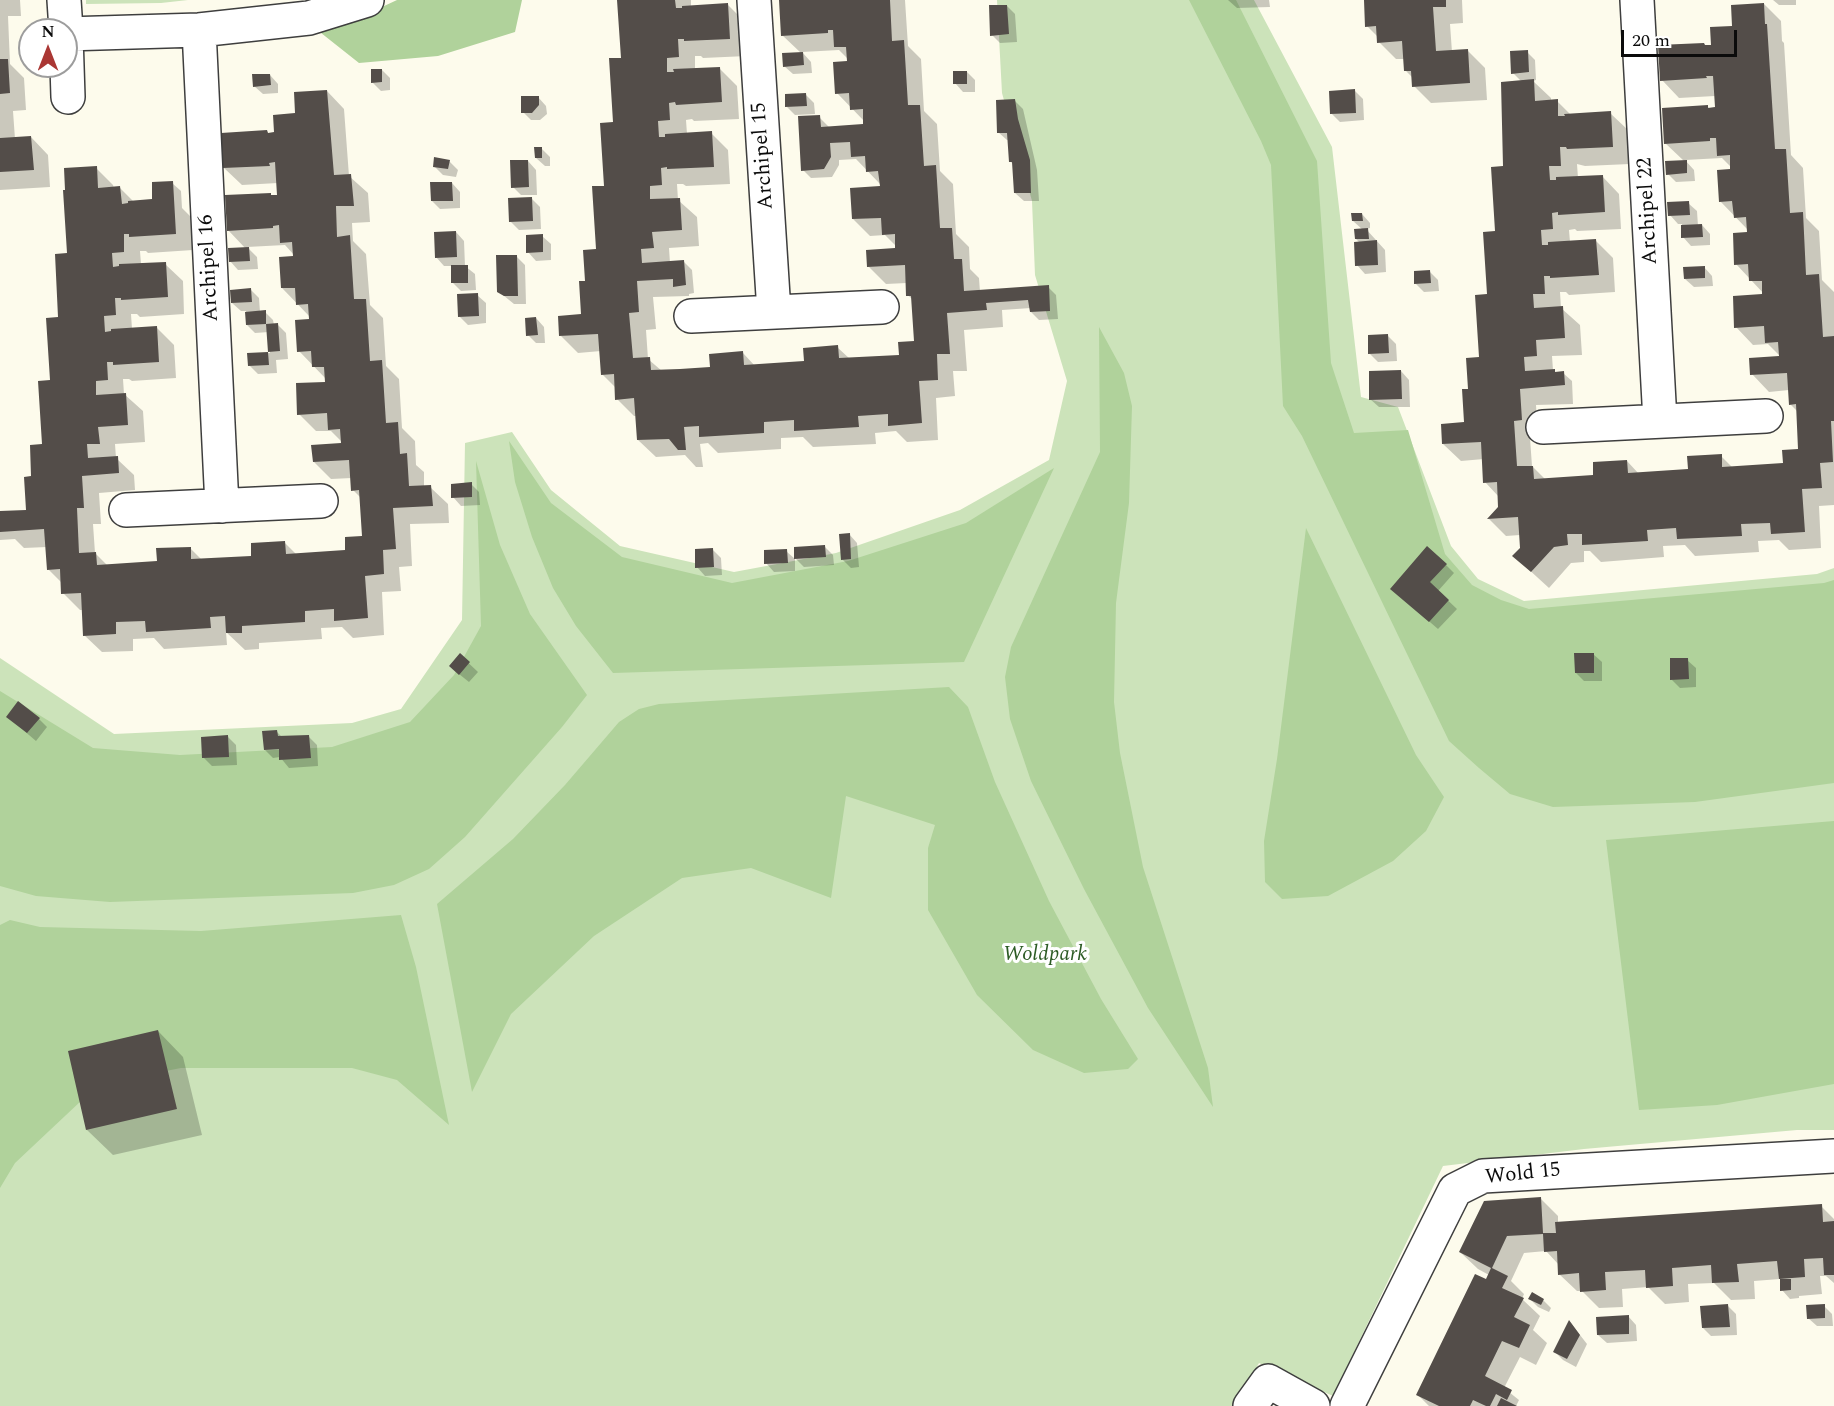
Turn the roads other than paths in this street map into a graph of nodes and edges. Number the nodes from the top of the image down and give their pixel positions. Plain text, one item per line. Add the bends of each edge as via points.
1 (64, 0) edge
2 (367, 0) edge
3 (754, 0) edge
4 (1637, 0) edge
5 (65, 18) edge
6 (199, 30) junction
7 (78, 33) edge
8 (67, 78) edge
9 (68, 97) dead end
10 (882, 307) dead end
11 (774, 312) junction
12 (691, 316) dead end
13 (1766, 416) dead end
14 (1660, 421) junction
15 (1543, 427) dead end
16 (321, 501) dead end
17 (222, 506) junction
18 (126, 510) dead end
19 (1834, 1156) edge
20 (1250, 1406) edge
21 (1313, 1406) edge
22 (1347, 1406) edge

1 - 5 street
2 - 6 street via 309,18
3 - 11 street, Archipel 15
4 - 14 street, Archipel 22
6 - 7 street
6 - 17 street, Archipel 16
8 - 9 street
10 - 11 street
11 - 12 street
13 - 14 street
14 - 15 street
16 - 17 street
17 - 18 street
19 - 22 street, Wold 15 via 1483,1176 1455,1190
20 - 21 street via 1268,1381

